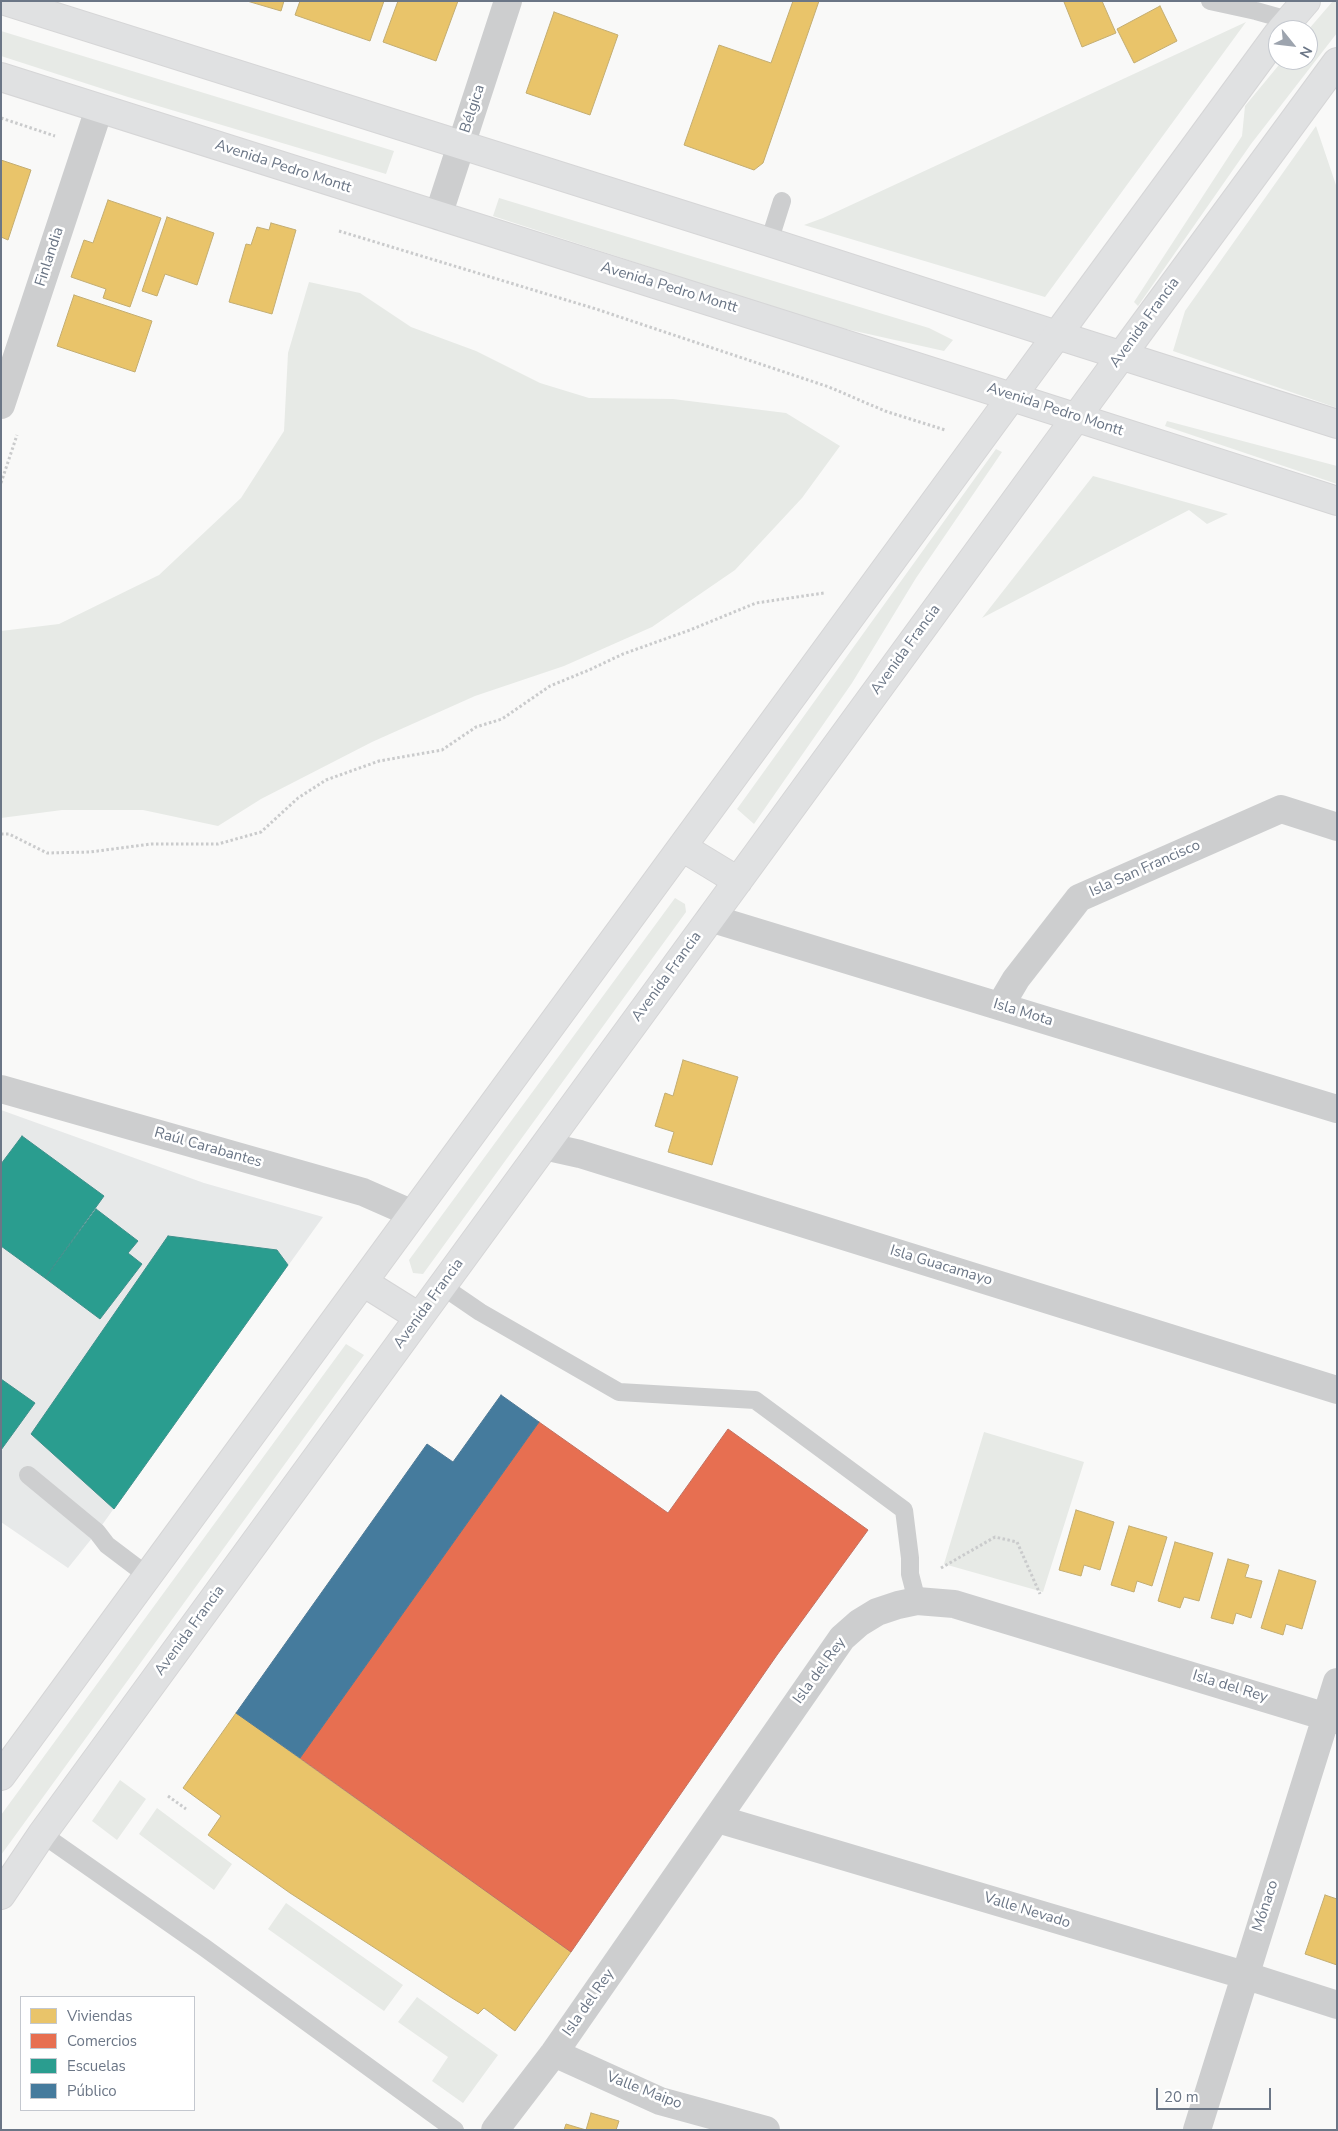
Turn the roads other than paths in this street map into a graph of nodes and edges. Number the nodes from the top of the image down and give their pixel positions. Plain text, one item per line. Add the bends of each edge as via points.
1 (5, 1) edge
2 (508, 1) edge
3 (1210, 1) edge
4 (1282, 20) edge
5 (1268, 49) edge
6 (1337, 62) edge
7 (1, 76) edge
8 (99, 109) junction
9 (461, 145) junction
10 (782, 201) dead end
11 (438, 216) junction
12 (770, 242) junction
13 (1057, 335) junction
14 (1121, 356) junction
15 (1012, 397) junction
16 (1, 405) edge
17 (1077, 417) junction
18 (1337, 424) edge
19 (1337, 501) edge
20 (1337, 827) edge
21 (682, 847) junction
22 (738, 881) junction
23 (710, 918) junction
24 (1000, 1006) junction
25 (1, 1089) edge
26 (1337, 1109) edge
27 (544, 1146) junction
28 (413, 1214) junction
29 (363, 1282) junction
30 (442, 1286) junction
31 (419, 1317) junction
32 (1337, 1390) edge
33 (28, 1475) dead end
34 (148, 1576) junction
35 (917, 1601) junction
36 (1337, 1682) edge
37 (1332, 1718) edge
38 (1, 1776) edge
39 (718, 1819) junction
40 (42, 1834) junction
41 (1, 1894) edge
42 (1244, 1975) junction
43 (1337, 2004) edge
44 (554, 2053) junction
45 (455, 2130) edge
46 (495, 2130) edge
47 (766, 2130) edge
48 (1197, 2130) edge

1 - 9 main road
2 - 9 street, Bélgica
3 - 4 lane
5 - 13 main road
6 - 14 main road, Avenida Francia
7 - 8 main road, Avenida Pedro Montt
8 - 11 main road, Avenida Pedro Montt
8 - 16 street, Finlandia
9 - 11 street, Bélgica
9 - 12 main road
10 - 12 lane
11 - 15 main road, Avenida Pedro Montt
12 - 13 main road
13 - 14 main road
13 - 15 main road
14 - 17 main road, Avenida Francia
14 - 18 main road
15 - 17 main road, Avenida Pedro Montt
15 - 21 main road
17 - 19 main road, Avenida Pedro Montt
17 - 22 main road, Avenida Francia
20 - 24 street, Isla San Francisco via 1281,809 1079,898 1016,979
21 - 22 main road
21 - 28 main road
22 - 23 main road, Avenida Francia
23 - 24 street, Isla Mota
23 - 27 main road, Avenida Francia
24 - 26 street, Isla Mota
25 - 28 street, Raúl Carabantes via 363,1192
27 - 30 main road, Avenida Francia
27 - 32 street, Isla Guacamayo via 580,1154
28 - 29 main road
29 - 31 main road
29 - 34 main road
30 - 31 main road, Avenida Francia
30 - 35 lane via 480,1312 620,1392 755,1400 904,1510 910,1574
31 - 40 main road, Avenida Francia
33 - 34 lane via 97,1532 107,1545
34 - 38 main road
35 - 37 street, Isla del Rey via 954,1604
35 - 39 street, Isla del Rey via 877,1612 842,1638
36 - 37 street, Mónaco
37 - 42 street, Mónaco
39 - 42 street, Valle Nevado
39 - 44 street, Isla del Rey
40 - 41 main road, Avenida Francia
40 - 45 lane
42 - 43 street, Valle Nevado
42 - 48 street, Mónaco
44 - 46 street, Isla del Rey
44 - 47 street, Valle Maipo via 660,2101

